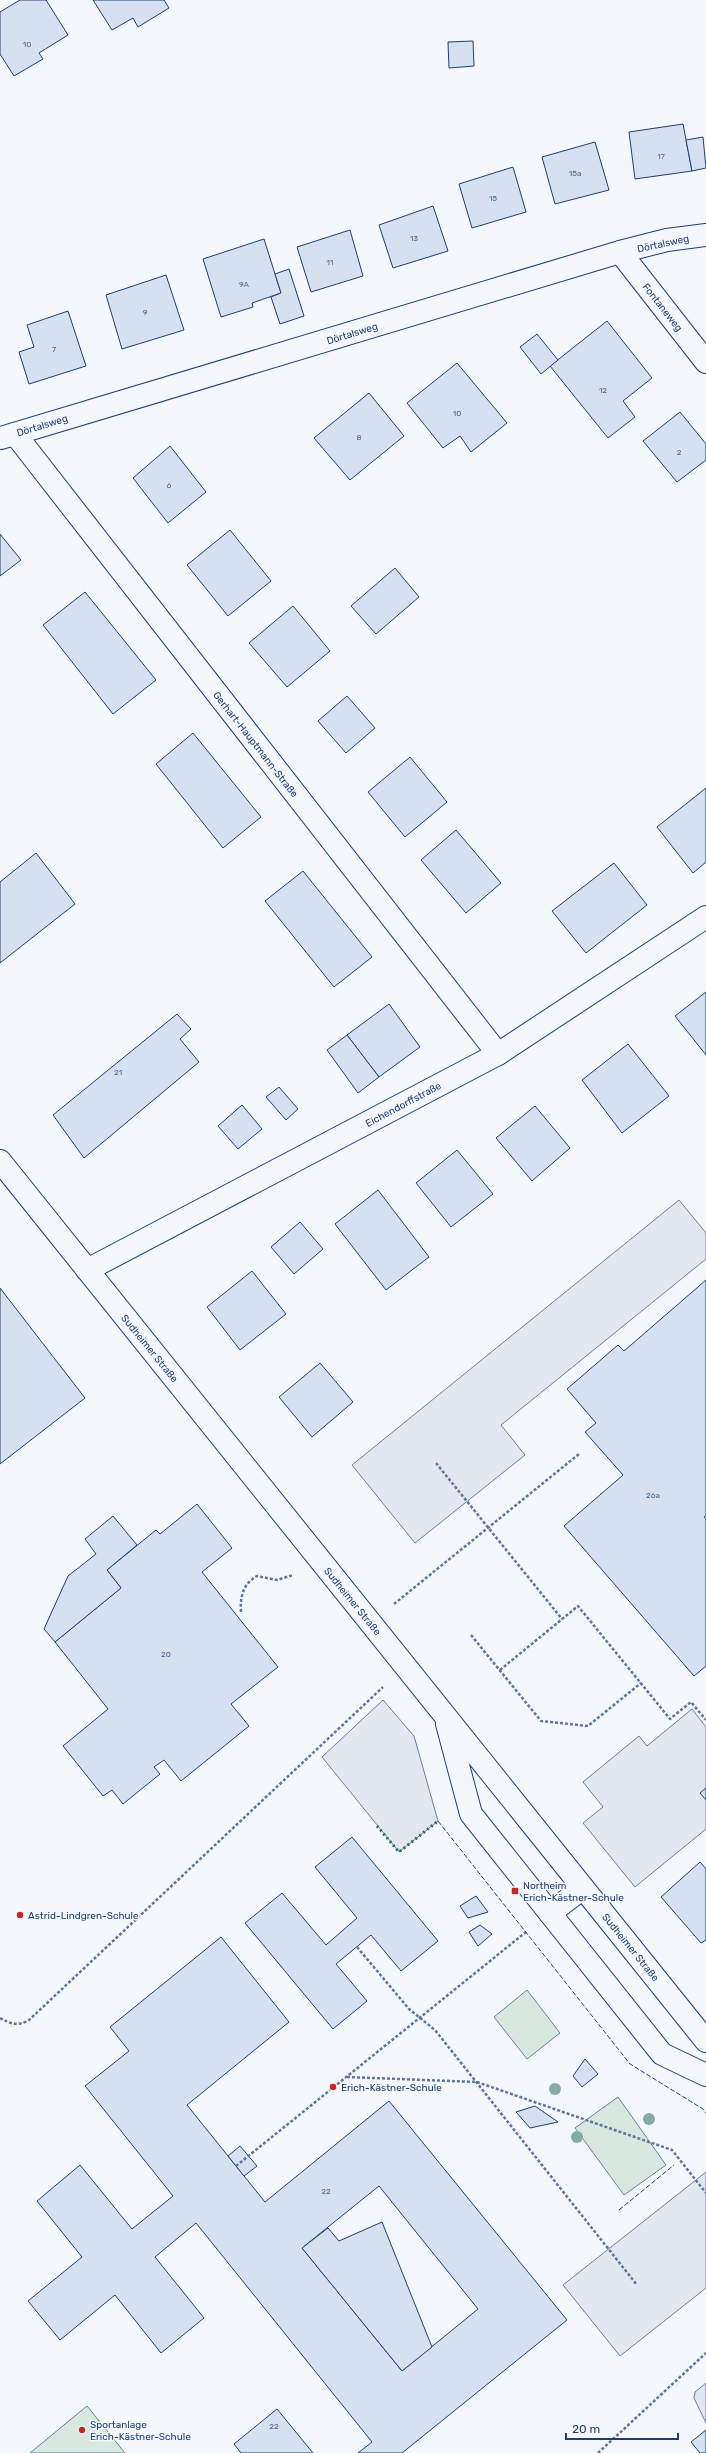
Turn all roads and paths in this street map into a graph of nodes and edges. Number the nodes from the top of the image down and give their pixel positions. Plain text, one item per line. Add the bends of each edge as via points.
1 (706, 234) edge
2 (620, 252) junction
3 (706, 362) edge
4 (7, 436) edge
5 (706, 916) edge
6 (498, 1054) junction
7 (0, 1161) edge
8 (87, 1270) junction
9 (578, 1454) dead end
10 (436, 1463) dead end
11 (488, 1528) junction
12 (319, 1559) junction
13 (241, 1612) dead end
14 (562, 1619) junction
15 (370, 1623) junction
16 (471, 1635) dead end
17 (405, 1666) junction
18 (500, 1670) junction
19 (641, 1683) junction
20 (445, 1717) junction
21 (706, 1720) edge
22 (583, 1888) junction
23 (550, 1913) junction
24 (357, 1947) dead end
25 (0, 2018) edge
26 (420, 2018) junction
27 (706, 2041) edge
28 (706, 2075) edge
29 (347, 2077) junction
30 (477, 2082) junction
31 (236, 2166) dead end
32 (706, 2193) edge
33 (637, 2285) dead end
34 (706, 2353) edge
35 (598, 2453) edge

1 - 2 street, Dörtalsweg via 667,240
2 - 3 street, Fontaneweg
2 - 4 street, Dörtalsweg
4 - 6 street, Gerhart-Hauptmann-Straße
5 - 6 street, Eichendorffstraße
6 - 8 street, Eichendorffstraße
7 - 8 street, Sudheimer Straße
8 - 12 street, Sudheimer Straße
9 - 11 path
10 - 11 path
11 - 14 path
11 - 15 path
12 - 13 path via 289,1577 277,1580 257,1576 250,1580 240,1600
12 - 15 street, Sudheimer Straße
14 - 18 path
14 - 19 path via 578,1606
15 - 17 street, Sudheimer Straße
16 - 18 path
17 - 20 street, Sudheimer Straße
17 - 25 path via 28,2021 10,2024
18 - 19 path via 541,1721 588,1726
19 - 21 path via 670,1719 691,1702
20 - 22 street, Sudheimer Straße
20 - 23 street via 471,1814
22 - 23 street
22 - 27 street, Sudheimer Straße
23 - 26 path
23 - 28 street via 662,2054
24 - 26 path via 408,2009
26 - 29 path
26 - 30 path via 435,2030
29 - 30 path
29 - 31 path
30 - 32 path via 672,2150
30 - 33 path
34 - 35 path

